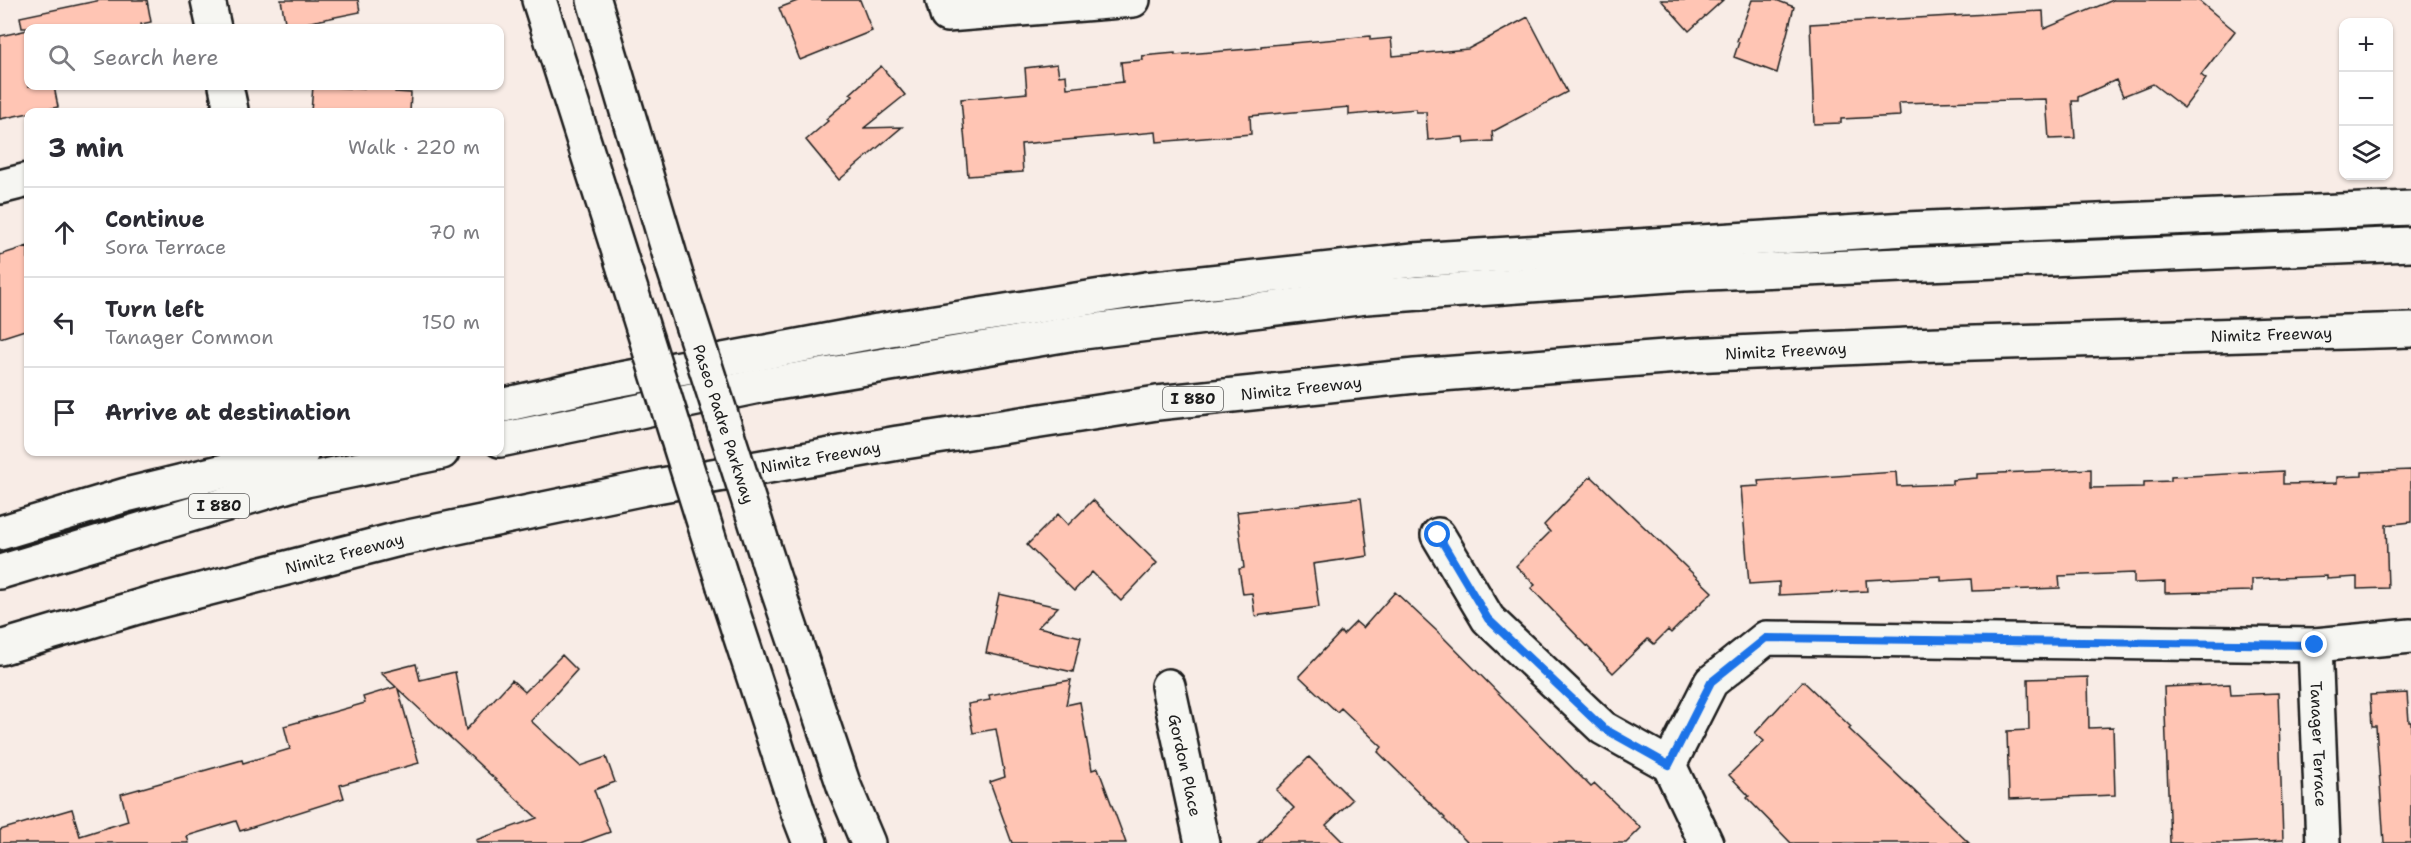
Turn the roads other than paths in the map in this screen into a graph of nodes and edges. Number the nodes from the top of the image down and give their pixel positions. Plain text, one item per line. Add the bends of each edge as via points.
1 (208, 0) edge
2 (538, 0) edge
3 (594, 0) edge
4 (943, 0) edge
5 (1133, 0) edge
6 (213, 24) edge
7 (24, 181) edge
8 (0, 187) edge
9 (2411, 208) edge
10 (2411, 244) edge
11 (2411, 330) edge
12 (504, 405) edge
13 (504, 439) edge
14 (286, 456) edge
15 (423, 456) edge
16 (0, 533) edge
17 (1438, 535) dead end
18 (0, 572) edge
19 (2411, 636) edge
20 (2315, 645) junction
21 (0, 648) edge
22 (1168, 686) dead end
23 (1669, 765) junction
24 (810, 843) edge
25 (868, 843) edge
26 (1202, 843) edge
27 (1706, 843) edge
28 (2323, 843) edge

1 - 6 main road
2 - 24 main road, bridge
3 - 25 main road, Paseo Padre Parkway, bridge via 773,576 844,786
4 - 5 main road via 947,15
7 - 8 main road
9 - 12 main road via 1906,228 1402,261 1146,289 878,331
10 - 13 main road via 1683,274 1366,297 1075,333 759,386
11 - 21 main road, Nimitz Freeway / I 880 via 1691,355 1415,376 1157,403 898,442 645,488 399,539 151,603
14 - 16 main road, I 880 via 126,495
15 - 18 main road, I 880 via 306,480
17 - 23 main road via 1488,619 1603,728
19 - 20 main road
20 - 23 main road via 1766,638 1711,682
20 - 28 main road, Tanager Terrace
22 - 26 main road, Gordon Place
23 - 27 main road

